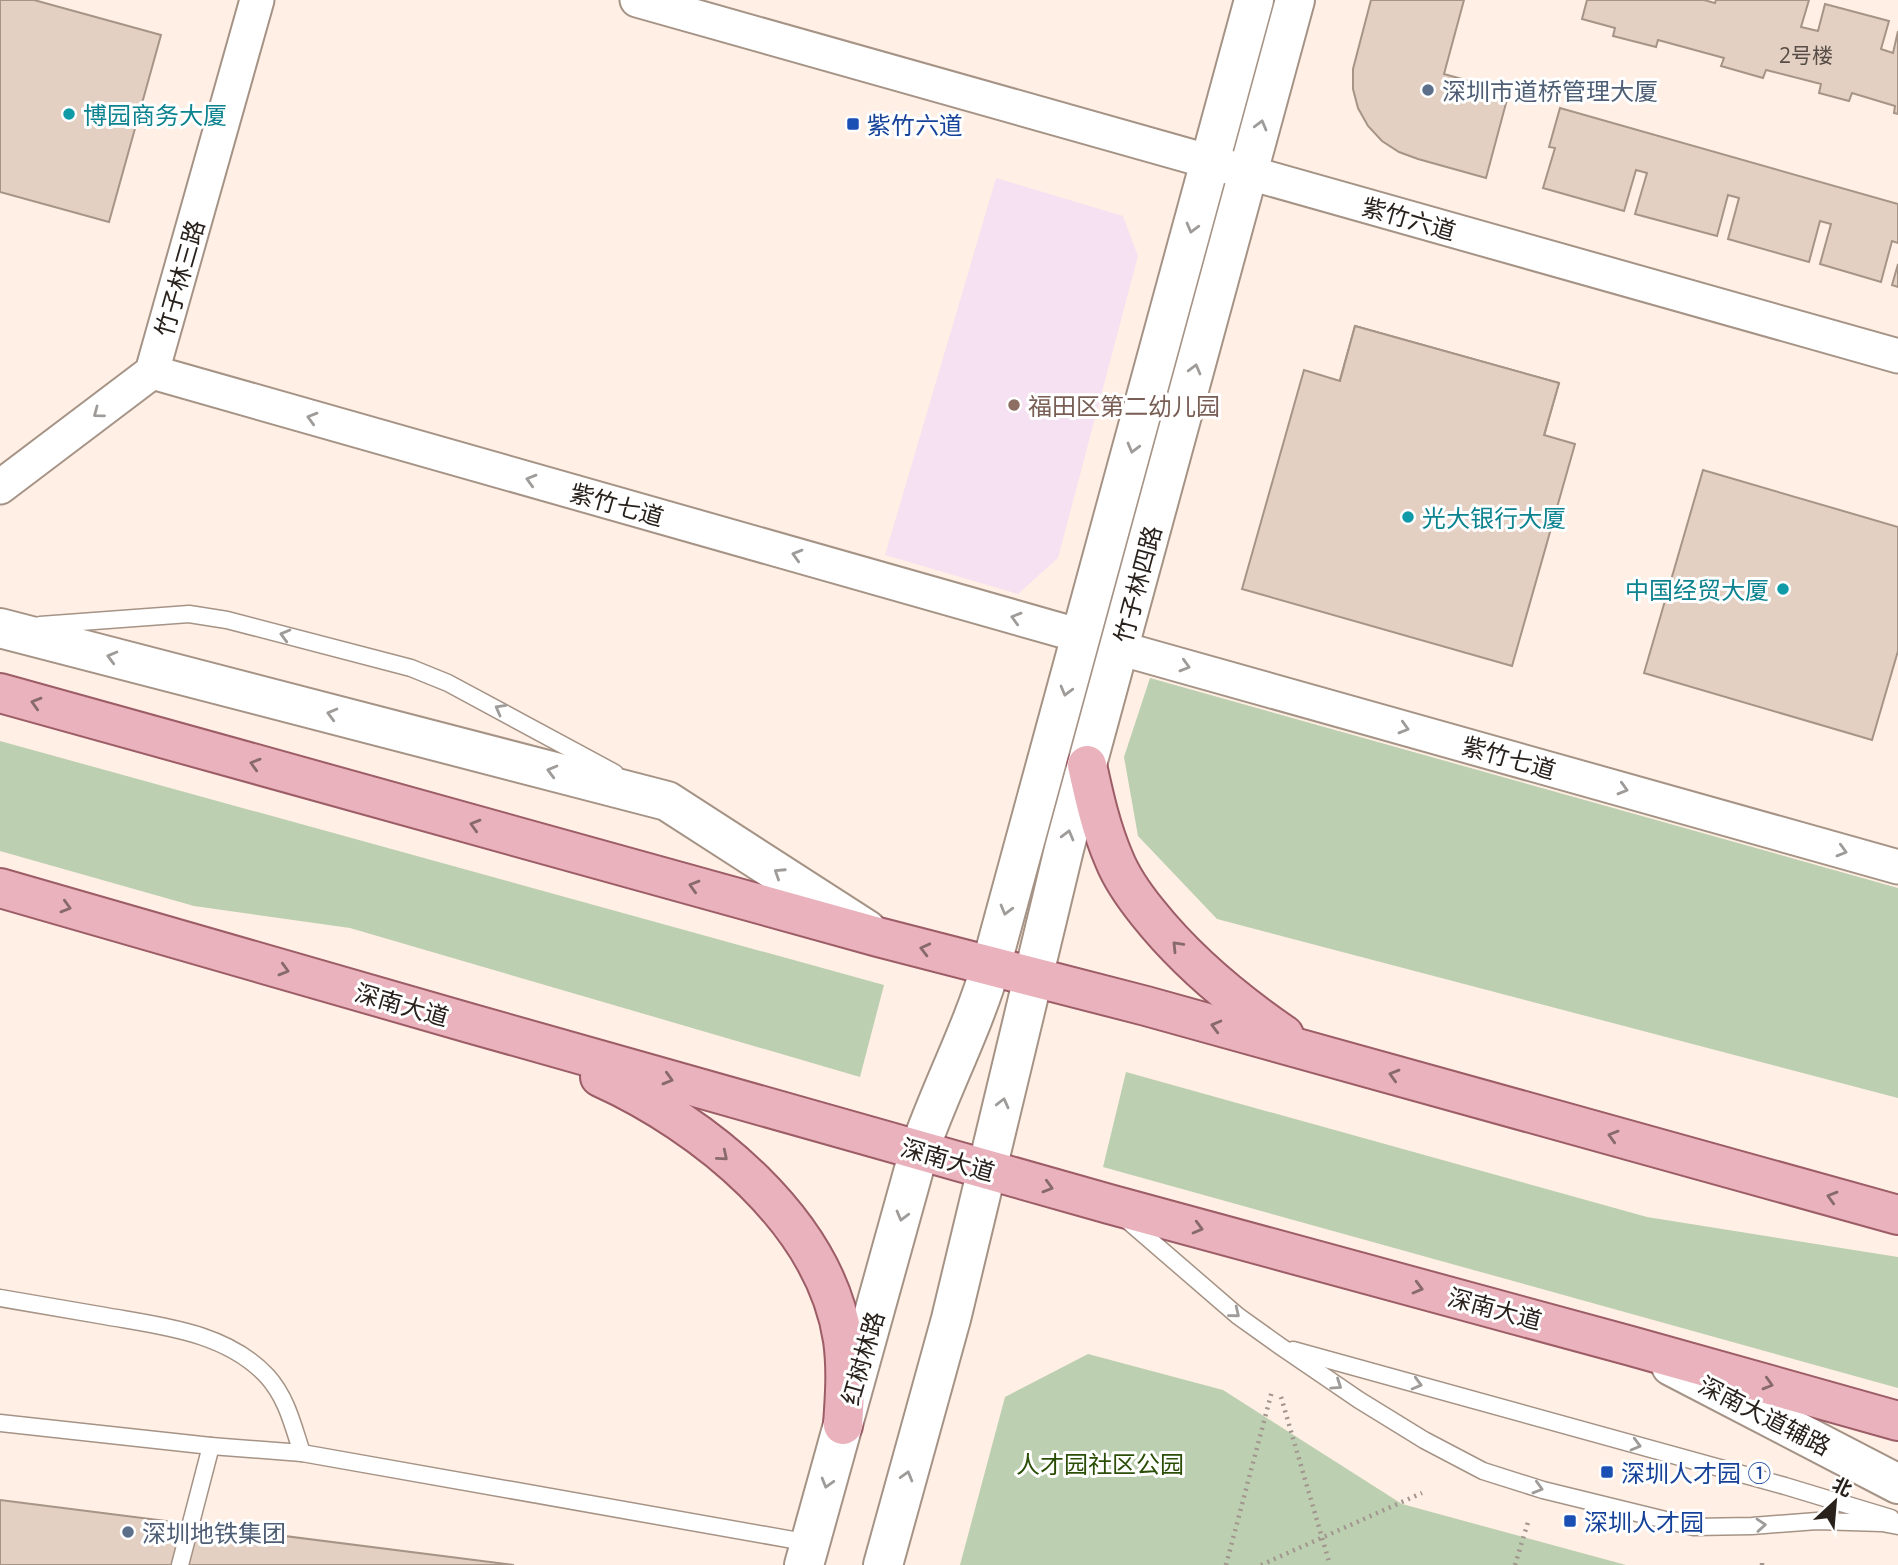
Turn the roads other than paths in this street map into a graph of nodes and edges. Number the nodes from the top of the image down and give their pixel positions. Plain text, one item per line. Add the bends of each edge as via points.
1 (257, 0) edge
2 (637, 0) edge
3 (1254, 0) edge
4 (1295, 0) edge
5 (1210, 162) junction
6 (1248, 173) junction
7 (1898, 356) edge
8 (152, 372) junction
9 (0, 487) edge
10 (1, 628) edge
11 (1081, 636) junction
12 (1119, 648) junction
13 (0, 693) edge
14 (1087, 765) junction
15 (667, 801) junction
16 (1898, 867) edge
17 (0, 888) edge
18 (878, 937) junction
19 (991, 966) junction
20 (1033, 977) junction
21 (469, 1023) junction
22 (1306, 1050) junction
23 (919, 1151) junction
24 (987, 1170) junction
25 (1109, 1204) junction
26 (1898, 1215) edge
27 (0, 1298) edge
28 (1280, 1346) junction
29 (1631, 1346) junction
30 (1898, 1421) edge
31 (0, 1423) edge
32 (843, 1425) junction
33 (211, 1446) junction
34 (302, 1453) junction
35 (1898, 1484) edge
36 (1898, 1520) edge
37 (1898, 1525) edge
38 (807, 1554) edge
39 (180, 1565) edge
40 (883, 1565) edge

1 - 8 street, 竹子林三路
2 - 5 street, 紫竹六道
3 - 5 street, 竹子林四路
6 -> 4 street, 竹子林四路
5 - 6 street, 紫竹六道
5 -> 11 street, 竹子林四路
6 - 7 street, 紫竹六道
12 -> 6 street, 竹子林四路
8 -> 9 street
11 -> 8 street, 紫竹七道
15 -> 10 street
15 -> 10 lane via 448,682 228,620 190,614
11 -> 19 street, 竹子林四路
12 - 14 street, 竹子林四路
12 -> 16 street, 紫竹七道
18 -> 13 main road
20 -> 14 street, 竹子林四路
22 -> 14 main road via 1247,1010 1198,968 1133,894 1114,860
18 -> 15 street
17 -> 21 main road, 深南大道
19 -> 18 main road
19 - 20 main road
19 - 23 street, 竹子林四路
22 -> 20 main road
24 -> 20 street, 竹子林四路
21 -> 23 main road, 深南大道
21 -> 32 main road via 603,1078 648,1102 705,1141 768,1196 805,1242 830,1291 843,1340
26 -> 22 main road
23 - 24 main road, 深南大道
23 -> 32 street, 红树林路
24 -> 25 main road, 深南大道
40 -> 24 street
25 -> 28 lane via 1238,1316
25 -> 29 main road, 深南大道
27 - 34 lane via 177,1328 214,1340 267,1376 286,1404
28 -> 36 lane
28 -> 37 lane via 1424,1440 1483,1471 1543,1490 1694,1527 1817,1521
29 -> 30 main road, 深南大道
29 - 35 street, 深南大道辅路
31 - 33 lane
32 -> 38 street, 红树林路
33 - 34 lane
33 - 39 lane
34 - 38 lane

